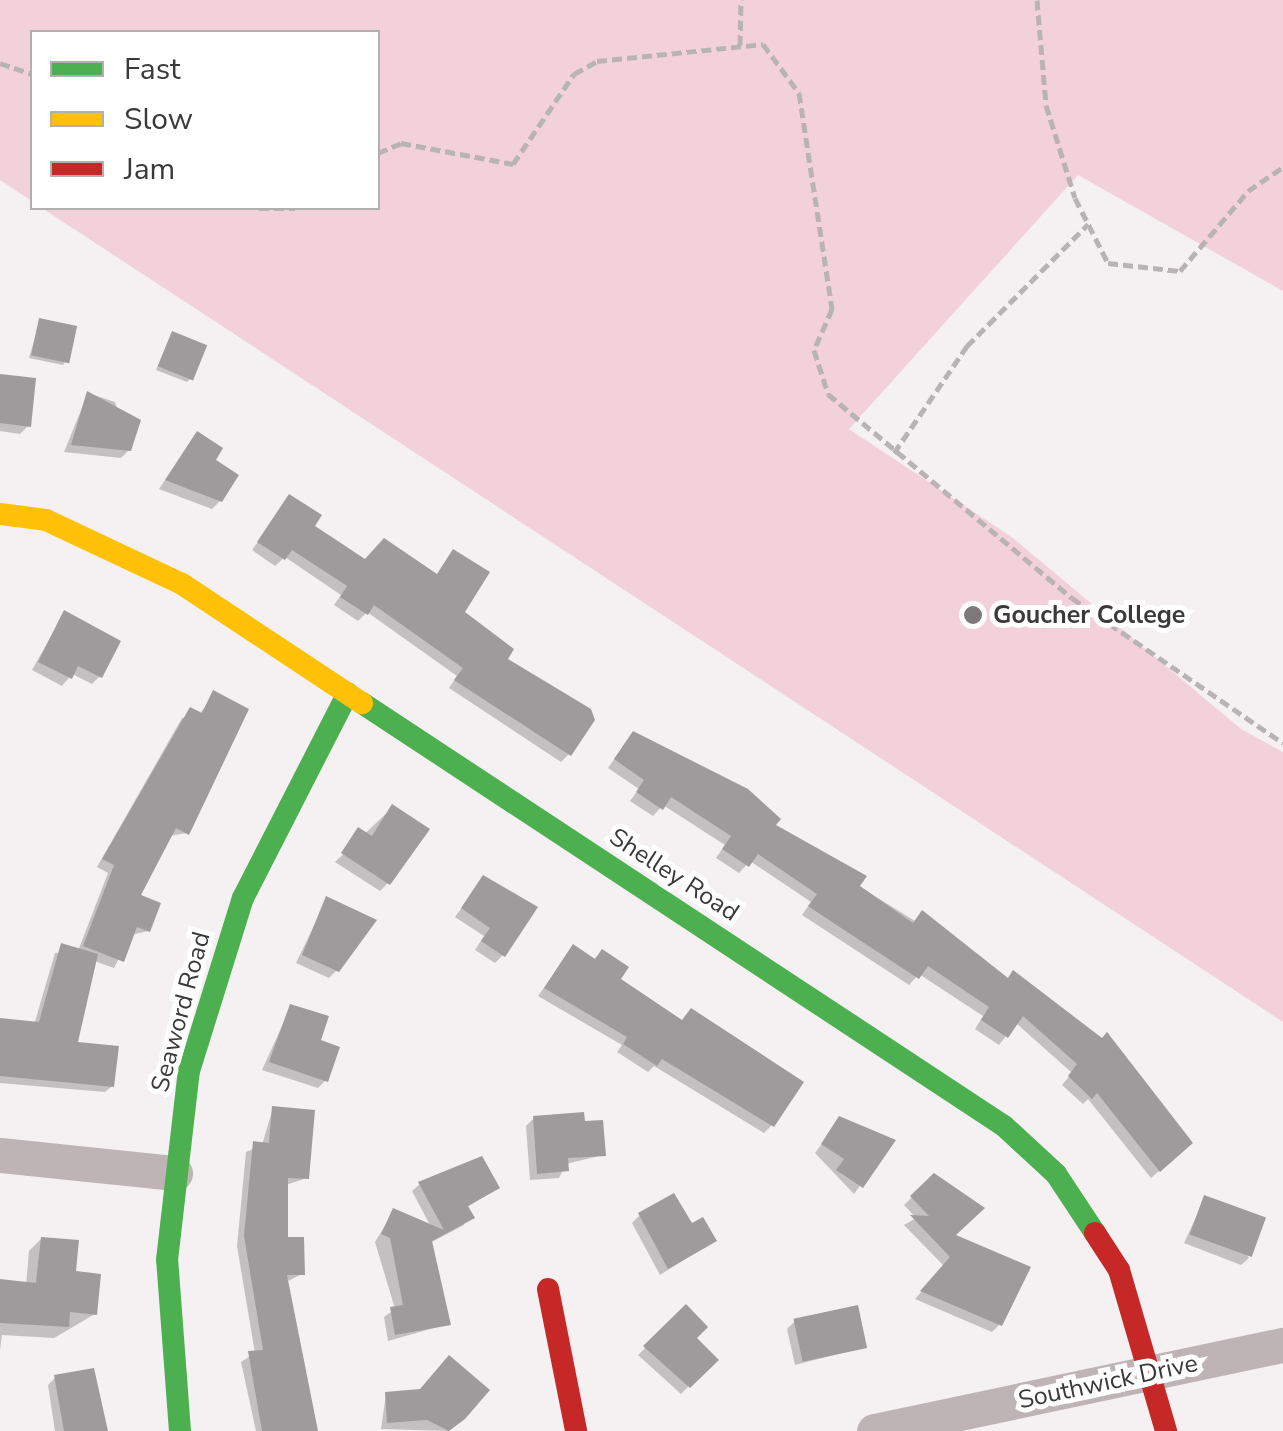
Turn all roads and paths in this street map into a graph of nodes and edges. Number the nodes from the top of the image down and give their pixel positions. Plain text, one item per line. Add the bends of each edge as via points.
1 (741, 0) edge
2 (1037, 0) edge
3 (740, 45) junction
4 (0, 63) edge
5 (30, 73) edge
6 (380, 152) edge
7 (1283, 168) edge
8 (1088, 224) junction
9 (893, 454) junction
10 (0, 514) edge
11 (348, 693) junction
12 (1283, 743) edge
13 (0, 1154) edge
14 (175, 1173) junction
15 (548, 1289) dead end
16 (1283, 1345) edge
17 (1155, 1372) junction
18 (180, 1431) edge
19 (576, 1431) edge
20 (874, 1431) edge
21 (1166, 1431) edge

1 - 3 path
2 - 8 path via 1046,105
3 - 6 path via 597,61 574,74 513,164 401,143
3 - 9 path via 763,44 798,94 832,309 814,350 828,394
4 - 5 path
7 - 8 path via 1248,191 1180,271 1108,263
8 - 9 path via 967,346
9 - 12 path via 1072,598
10 - 11 street, Shelley Road via 110,546
11 - 14 street, Seaword Road via 243,898 189,1071
11 - 17 street, Shelley Road via 1004,1126 1090,1218
13 - 14 street
14 - 18 street, Seaword Road via 167,1260
15 - 19 street
16 - 17 street, Southwick Drive
17 - 20 street, Southwick Drive
17 - 21 street, Shelley Road

